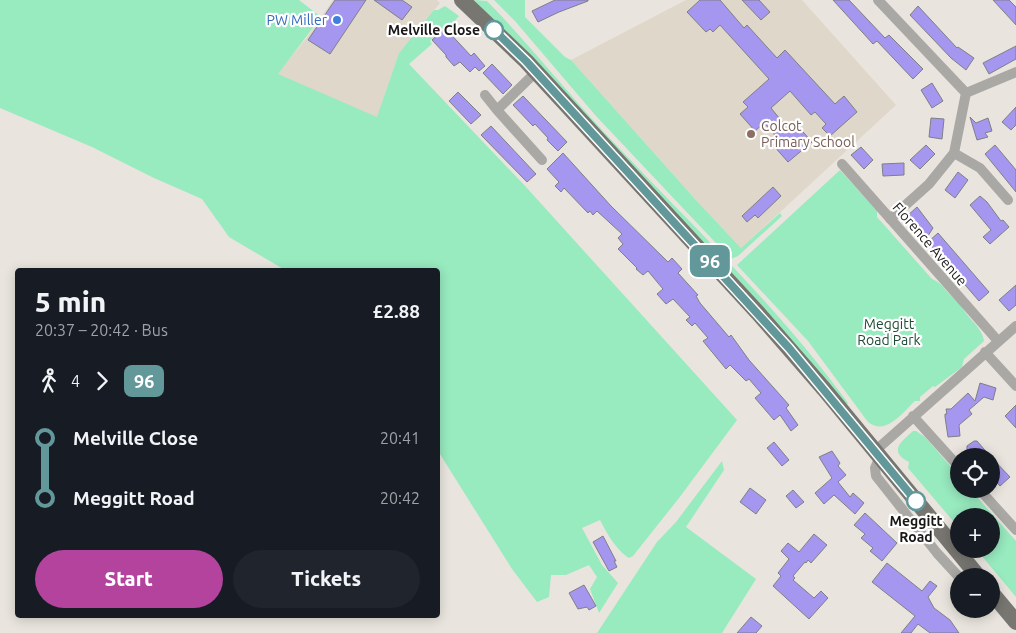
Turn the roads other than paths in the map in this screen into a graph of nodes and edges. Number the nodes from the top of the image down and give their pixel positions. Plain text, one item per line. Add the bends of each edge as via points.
1 (462, 0) edge
2 (878, 0) edge
3 (536, 72) junction
4 (1016, 72) edge
5 (966, 93) junction
6 (485, 95) dead end
7 (497, 110) junction
8 (540, 153) dead end
9 (954, 153) junction
10 (842, 164) dead end
11 (1008, 200) dead end
12 (890, 218) junction
13 (1016, 326) edge
14 (998, 341) junction
15 (985, 352) junction
16 (1016, 386) edge
17 (913, 416) junction
18 (877, 453) junction
19 (950, 457) edge
20 (987, 498) edge
21 (1016, 530) edge
22 (951, 568) edge
23 (971, 568) edge
24 (1000, 603) edge
25 (1016, 622) edge

1 - 3 main road
2 - 5 street
3 - 7 street
3 - 18 main road via 776,334
4 - 5 street
5 - 9 street
6 - 7 street
7 - 8 street
9 - 11 street via 980,168
9 - 12 street via 929,184
10 - 12 street, Florence Avenue
12 - 14 street, Florence Avenue
13 - 14 street
14 - 15 street
15 - 16 street
15 - 17 street
17 - 18 street
17 - 19 street
18 - 22 street via 876,476
18 - 23 main road
20 - 21 street
24 - 25 main road

